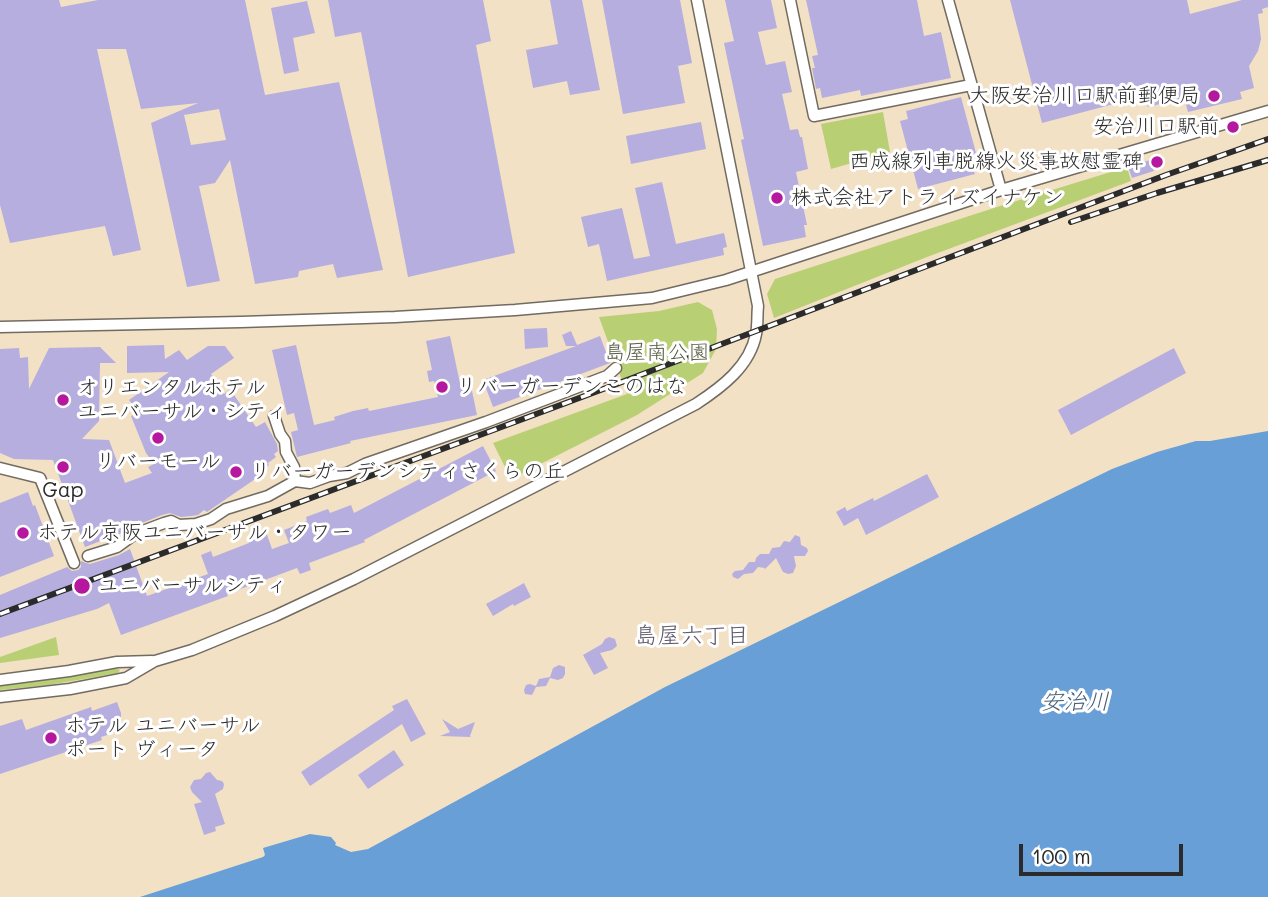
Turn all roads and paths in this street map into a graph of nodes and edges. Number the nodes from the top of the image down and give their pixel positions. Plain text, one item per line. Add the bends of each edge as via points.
1 (697, 0) edge
2 (790, 0) edge
3 (948, 0) edge
4 (971, 85) junction
5 (1268, 111) edge
6 (1001, 190) junction
7 (752, 271) junction
8 (0, 327) edge
9 (616, 368) dead end
10 (274, 416) dead end
11 (0, 468) edge
12 (295, 481) junction
13 (88, 556) dead end
14 (74, 564) dead end
15 (155, 661) junction
16 (0, 680) edge
17 (0, 696) edge

1 - 7 street
2 - 4 street via 814,116
3 - 4 street
4 - 6 street
5 - 6 street
6 - 7 street
7 - 8 street via 652,298 515,310
7 - 15 street via 758,306 754,343 733,376 710,395 354,579 275,616
9 - 12 street via 607,376 347,473 310,484
10 - 12 street
11 - 14 street via 40,478
12 - 13 street via 211,519 196,524 164,523
15 - 16 street via 117,662
15 - 17 street via 126,678

